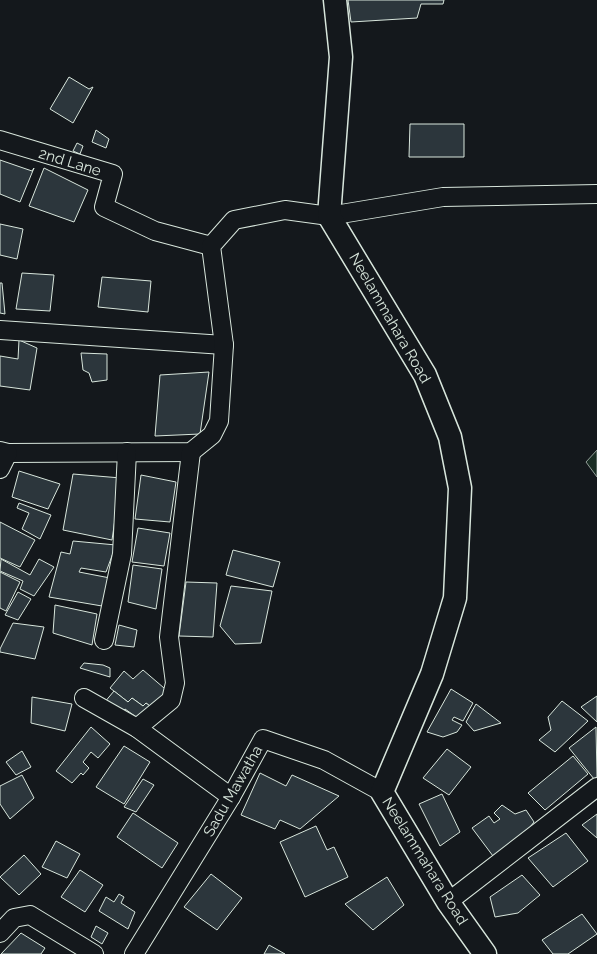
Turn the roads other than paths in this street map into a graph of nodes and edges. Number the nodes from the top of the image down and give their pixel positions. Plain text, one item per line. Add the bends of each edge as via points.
1 (335, 0) edge
2 (0, 140) edge
3 (597, 194) edge
4 (329, 216) junction
5 (211, 246) junction
6 (0, 330) edge
7 (224, 345) junction
8 (4, 452) edge
9 (127, 452) junction
10 (191, 452) junction
11 (0, 469) edge
12 (104, 640) dead end
13 (84, 698) dead end
14 (137, 728) junction
15 (597, 787) edge
16 (382, 792) junction
17 (232, 797) junction
18 (448, 902) junction
19 (0, 933) edge
20 (94, 954) edge
21 (134, 954) edge
22 (485, 954) edge

1 - 4 street via 341,57
2 - 5 street, 2nd Lane via 113,174 104,207 155,231
3 - 4 street via 442,197
4 - 5 street via 284,210 234,220
4 - 16 street, Neelammahara Road via 425,375 450,437 460,488 455,598 432,674
5 - 7 street
6 - 7 street
7 - 10 street via 219,421 212,436
8 - 9 street
8 - 11 street
9 - 10 street
9 - 12 street via 122,554
10 - 14 street via 169,637 175,683 171,700
13 - 14 street
14 - 17 street
15 - 18 street
16 - 17 street, Sadu Mawatha via 324,760 263,739
16 - 18 street, Neelammahara Road
17 - 21 street, Sadu Mawatha
18 - 22 street, Neelammahara Road
19 - 20 street via 14,918 30,915

